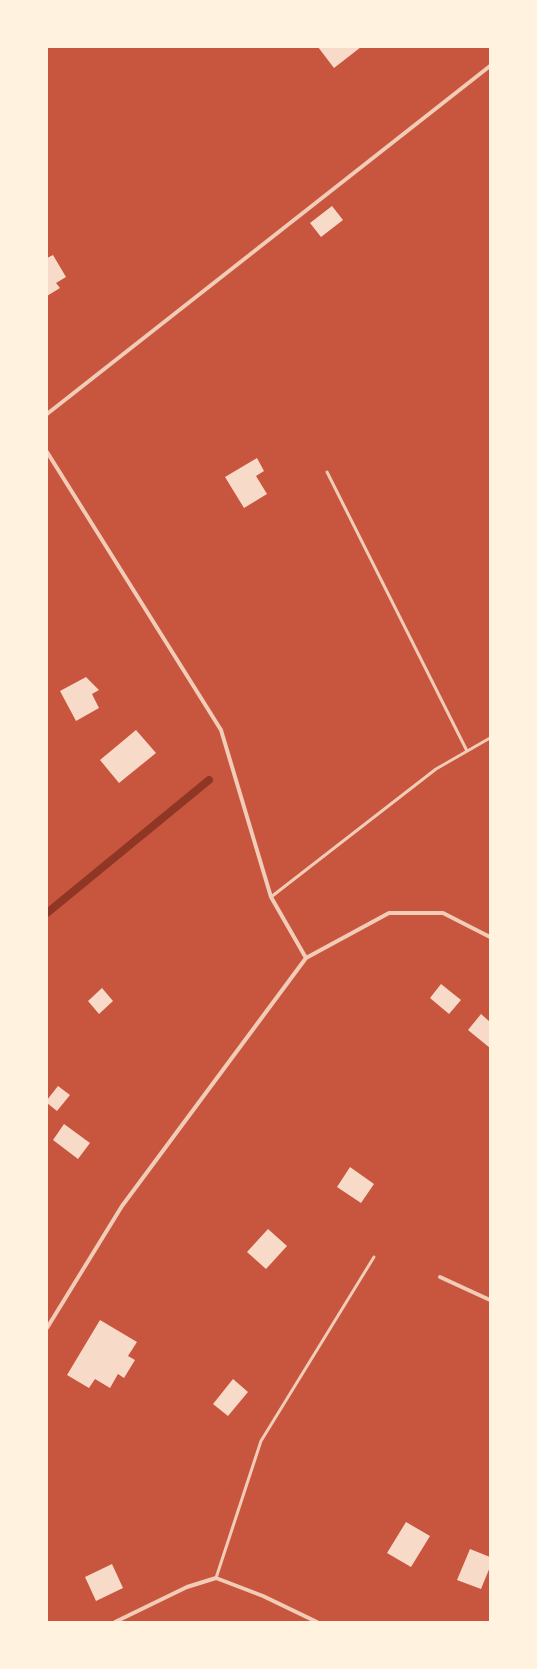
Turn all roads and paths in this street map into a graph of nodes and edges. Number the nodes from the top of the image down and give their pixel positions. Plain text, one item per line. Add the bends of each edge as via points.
1 (490, 66) edge
2 (47, 414) edge
3 (47, 452) edge
4 (327, 472) dead end
5 (490, 738) edge
6 (467, 751) junction
7 (271, 898) junction
8 (490, 937) edge
9 (306, 958) junction
10 (374, 1258) dead end
11 (440, 1277) dead end
12 (490, 1300) edge
13 (47, 1328) edge
14 (216, 1578) junction
15 (115, 1622) edge
16 (316, 1622) edge

1 - 2 street
3 - 7 street via 221,730
4 - 6 lane
5 - 6 lane
6 - 7 lane via 436,768
7 - 9 street
8 - 9 street via 443,912 389,914
9 - 13 street via 122,1206
10 - 14 lane via 261,1441
11 - 12 street
14 - 15 street via 186,1587
14 - 16 street via 263,1596

